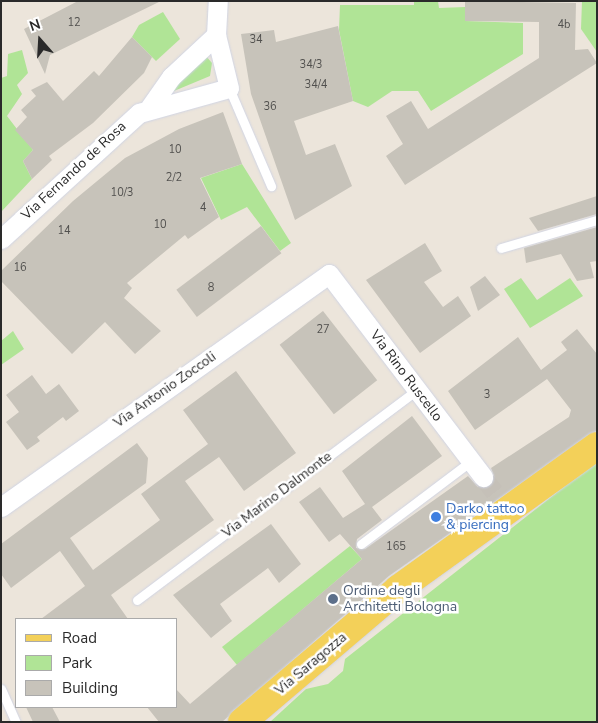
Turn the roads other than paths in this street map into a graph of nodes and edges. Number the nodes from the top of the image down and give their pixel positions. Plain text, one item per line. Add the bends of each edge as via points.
1 (218, 1) edge
2 (216, 35) junction
3 (229, 88) junction
4 (150, 107) junction
5 (271, 186) dead end
6 (597, 220) edge
7 (1, 238) edge
8 (501, 248) dead end
9 (329, 274) joint
10 (416, 390) junction
11 (597, 446) edge
12 (471, 461) junction
13 (484, 477) tunnel mouth
14 (1, 507) edge
15 (361, 544) dead end
16 (137, 600) dead end
17 (1, 689) edge
18 (16, 722) edge
19 (242, 722) edge

1 - 2 street
2 - 3 street
2 - 4 street, Via Fernando de Rosa via 171,76
3 - 4 street, Via Fernando de Rosa via 179,105
3 - 5 lane
4 - 7 street, Via Fernando de Rosa via 118,128
6 - 8 lane
9 - 10 street, Via Rino Ruscello
9 - 14 street, Via Antonio Zoccoli
10 - 12 street, Via Rino Ruscello
10 - 16 lane, Via Marino Dalmonte
11 - 19 main road, Via Saragozza via 504,504
12 - 13 street, Via Rino Ruscello
12 - 15 lane
17 - 18 lane

